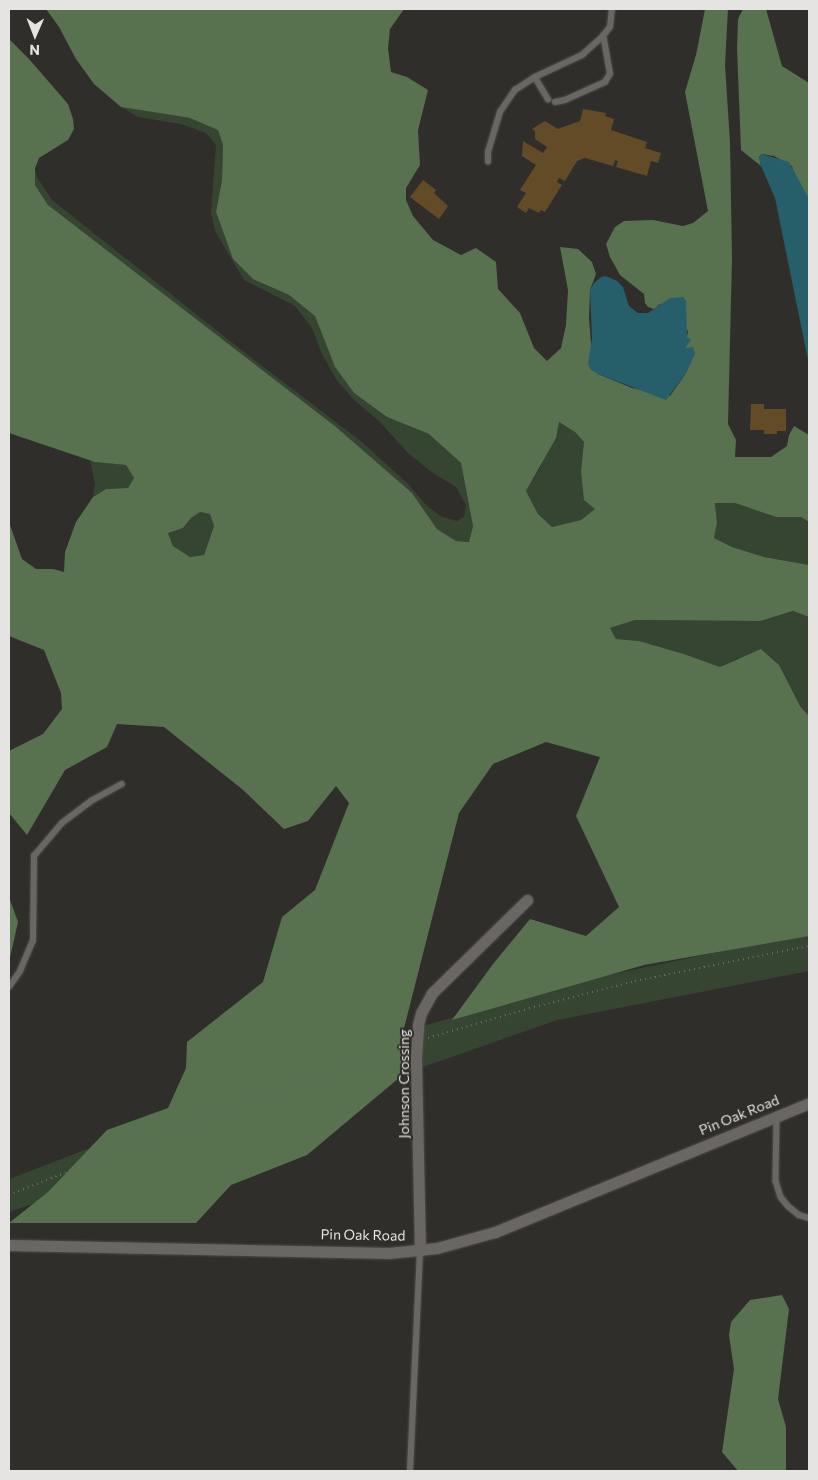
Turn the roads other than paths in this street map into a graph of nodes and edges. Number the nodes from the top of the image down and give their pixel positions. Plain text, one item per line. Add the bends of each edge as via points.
1 (612, 9) edge
2 (603, 36) junction
3 (535, 77) junction
4 (548, 99) dead end
5 (555, 102) dead end
6 (488, 162) dead end
7 (122, 784) dead end
8 (527, 900) dead end
9 (9, 987) edge
10 (809, 1103) edge
11 (776, 1116) junction
12 (809, 1218) edge
13 (9, 1244) edge
14 (420, 1250) junction
15 (410, 1471) edge

1 - 2 lane via 610,27
2 - 3 lane via 582,55
2 - 5 lane via 610,74 605,82
3 - 4 lane
3 - 6 lane via 515,90 500,112
7 - 9 lane via 91,801 62,823 34,856 34,942
8 - 14 street, Johnson Crossing via 432,993 421,1013 416,1049
10 - 11 street, Pin Oak Road
11 - 12 lane via 776,1181 788,1206
11 - 14 street, Pin Oak Road via 495,1232
13 - 14 street, Pin Oak Road via 389,1253
14 - 15 lane

